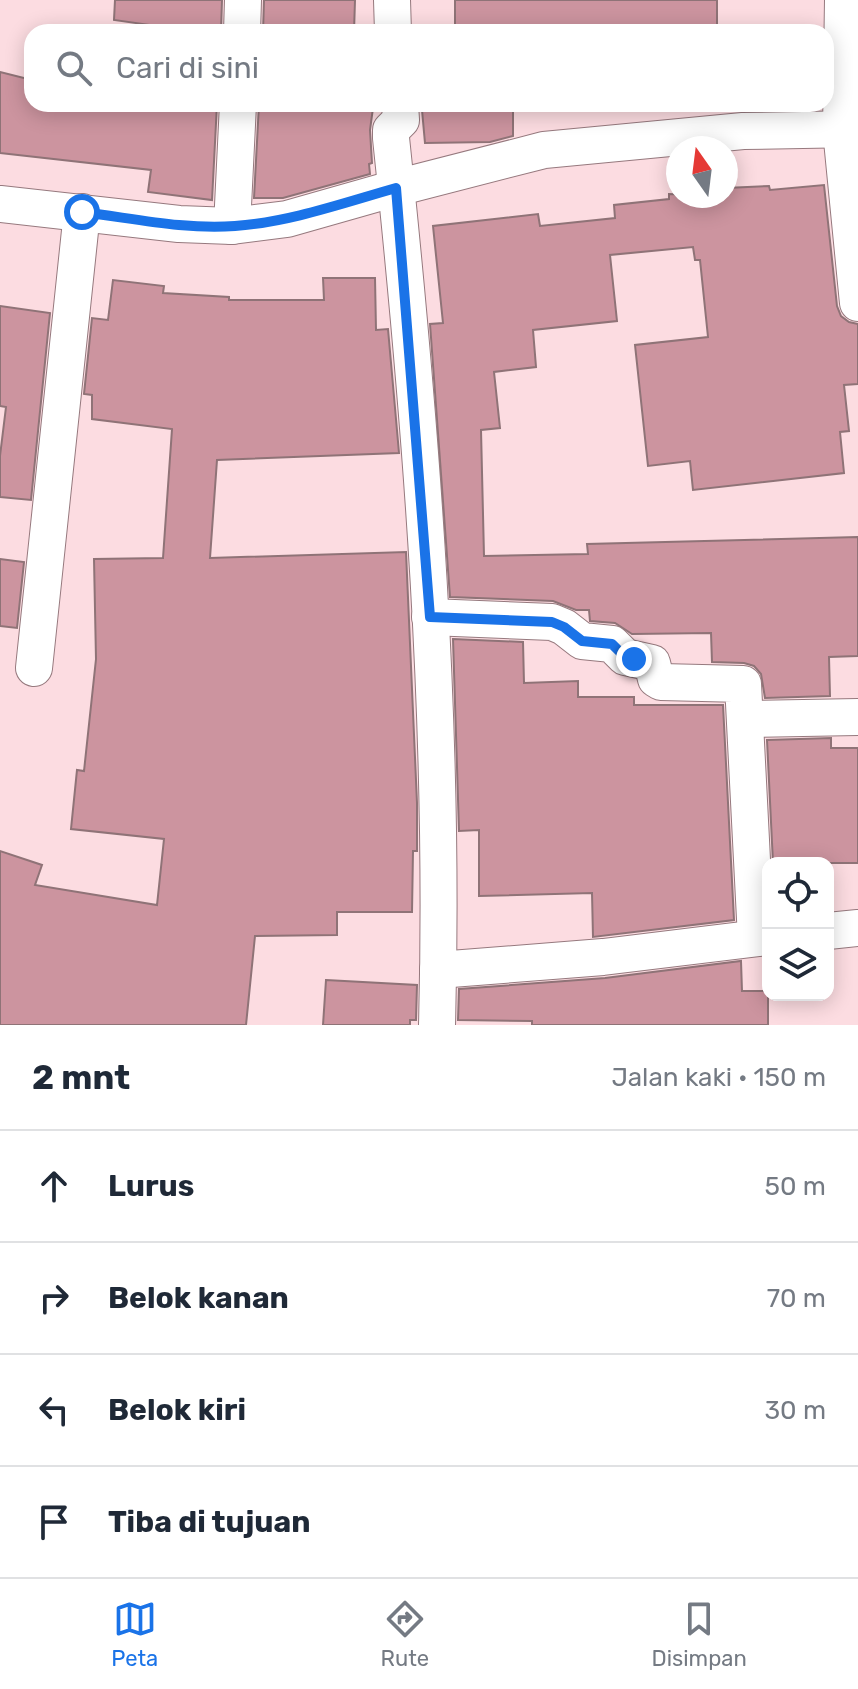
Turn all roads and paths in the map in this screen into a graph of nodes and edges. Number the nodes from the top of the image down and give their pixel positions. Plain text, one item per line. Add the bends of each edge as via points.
1 (243, 0) edge
2 (392, 0) edge
3 (843, 0) edge
4 (242, 24) edge
5 (393, 24) edge
6 (238, 112) edge
7 (400, 112) edge
8 (850, 130) edge
9 (396, 188) junction
10 (0, 204) edge
11 (82, 212) junction
12 (232, 226) junction
13 (858, 303) edge
14 (430, 617) junction
15 (34, 668) dead end
16 (858, 717) edge
17 (747, 719) junction
18 (858, 928) edge
19 (834, 930) edge
20 (762, 938) edge
21 (438, 970) junction
22 (437, 1025) edge

1 - 4 street
2 - 5 street
3 - 8 street
6 - 12 street
7 - 9 street via 391,133
8 - 9 street via 743,131 544,150
8 - 13 street
9 - 12 street via 287,219
9 - 14 street
10 - 11 street
11 - 12 street
11 - 15 street
14 - 17 street via 559,623 582,641 612,644 625,657 647,660 661,682 743,684
14 - 21 street
16 - 17 street
17 - 20 street
18 - 19 street
20 - 21 street
21 - 22 street

